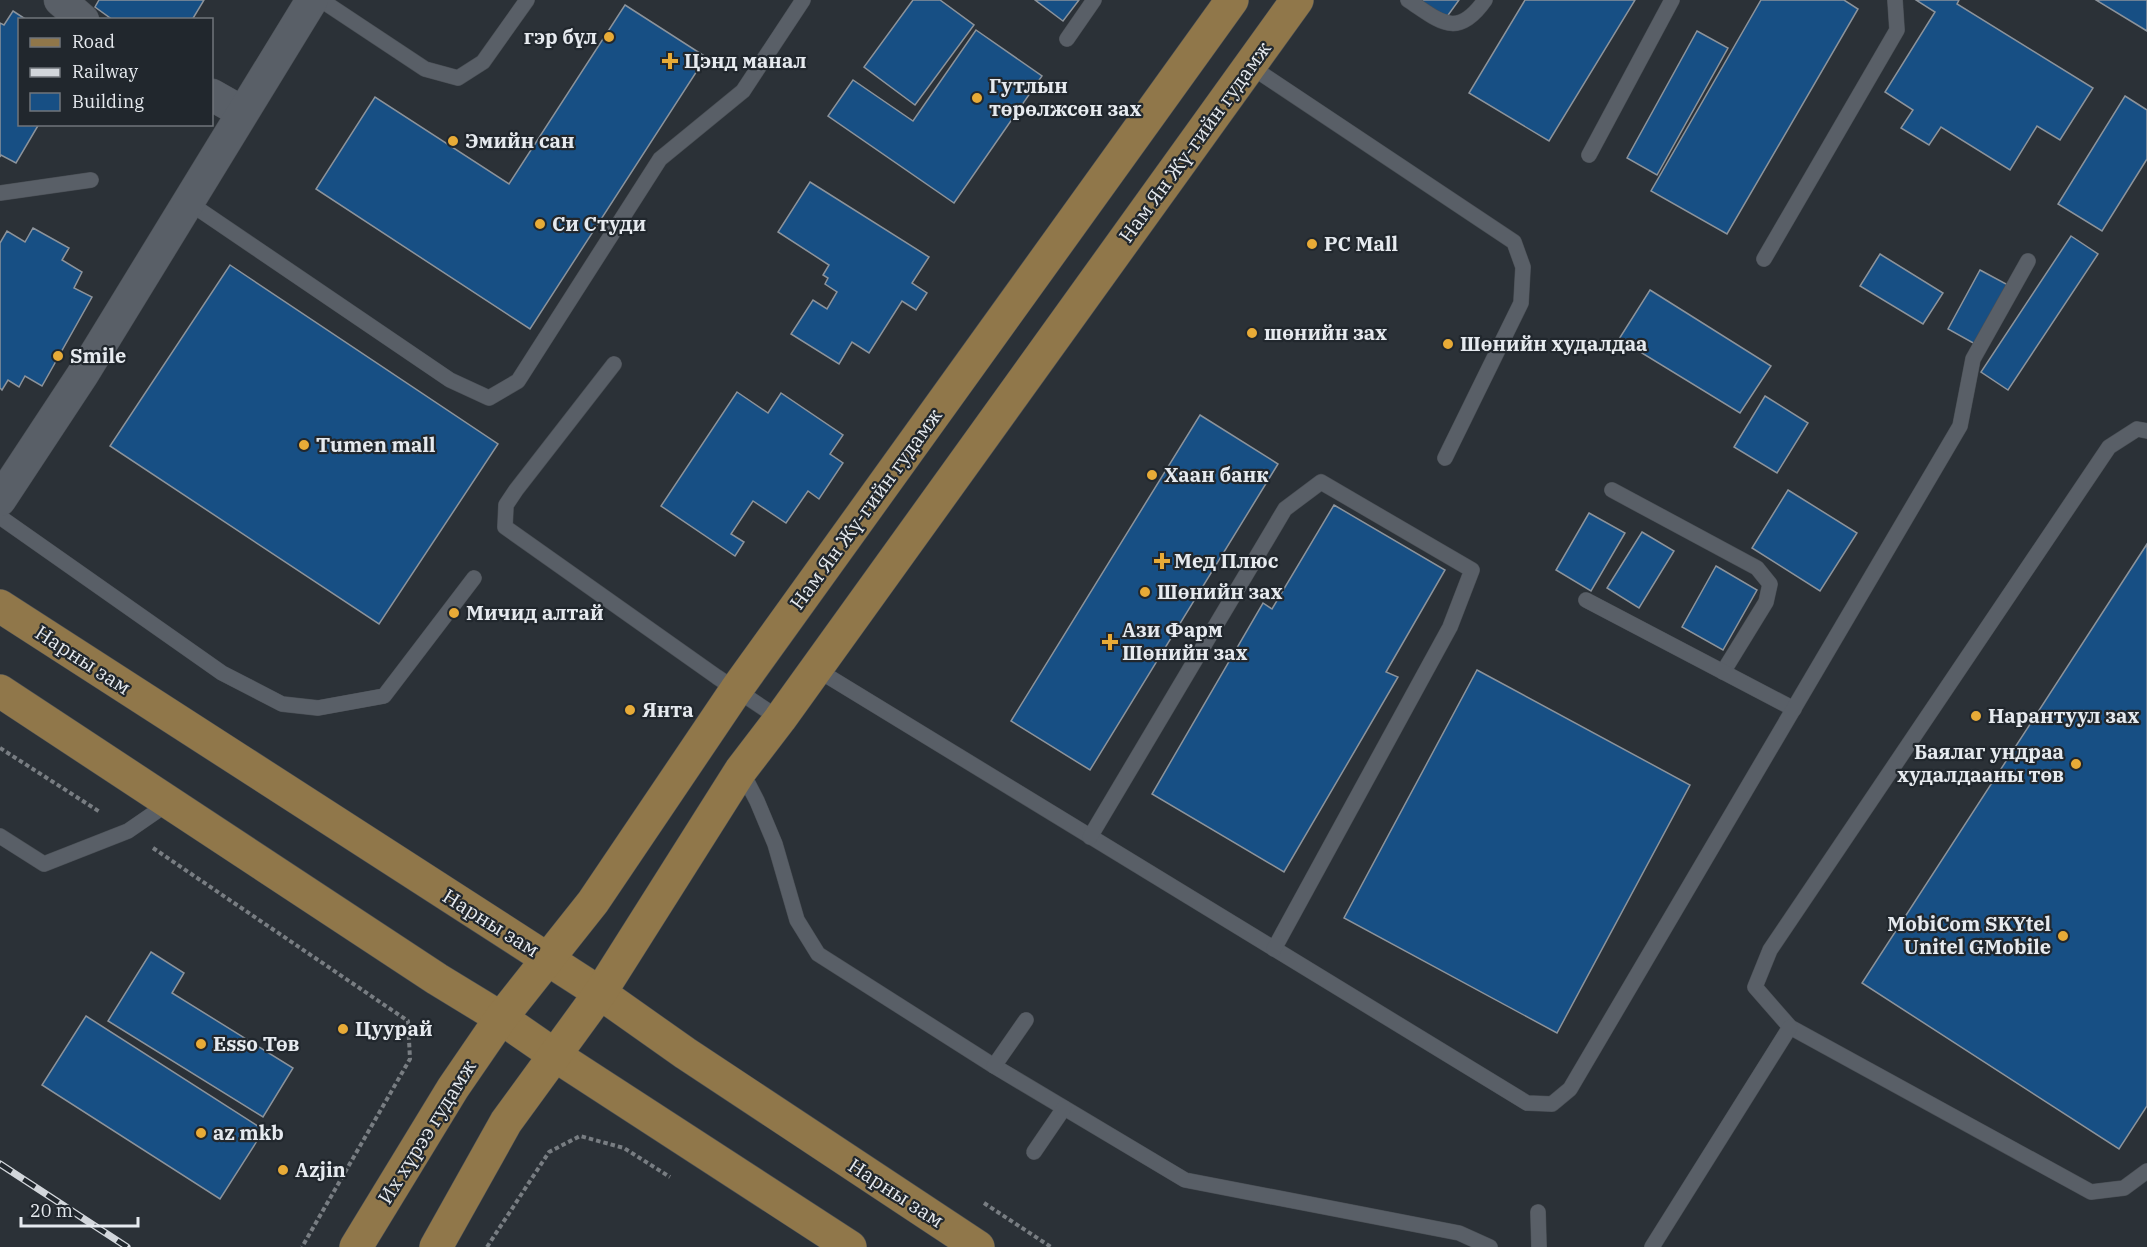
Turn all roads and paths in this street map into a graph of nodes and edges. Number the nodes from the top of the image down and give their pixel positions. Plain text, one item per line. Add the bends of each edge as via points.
1 (60, 0) edge
2 (312, 0) edge
3 (321, 0) edge
4 (527, 0) edge
5 (803, 0) edge
6 (1094, 0) edge
7 (1232, 0) edge
8 (1297, 0) edge
9 (1408, 0) edge
10 (1485, 0) edge
11 (1672, 0) edge
12 (1895, 0) edge
13 (81, 18) edge
14 (1067, 39) dead end
15 (1250, 66) junction
16 (213, 95) edge
17 (242, 112) junction
18 (1589, 155) dead end
19 (91, 180) dead end
20 (0, 193) edge
21 (188, 202) junction
22 (1764, 260) dead end
23 (2028, 261) dead end
24 (614, 363) dead end
25 (2147, 431) edge
26 (1445, 458) dead end
27 (1612, 490) dead end
28 (0, 500) edge
29 (0, 517) edge
30 (474, 578) dead end
31 (1586, 600) dead end
32 (0, 606) edge
33 (816, 669) junction
34 (1723, 672) junction
35 (736, 690) junction
36 (0, 691) edge
37 (1794, 709) junction
38 (780, 719) junction
39 (0, 748) edge
40 (741, 770) junction
41 (170, 802) junction
42 (128, 831) junction
43 (0, 836) edge
44 (1090, 837) junction
45 (1275, 949) junction
46 (547, 958) junction
47 (600, 993) junction
48 (501, 1018) junction
49 (1026, 1020) dead end
50 (1790, 1027) junction
51 (556, 1056) junction
52 (994, 1066) junction
53 (1064, 1108) junction
54 (1034, 1152) dead end
55 (2147, 1171) edge
56 (672, 1179) dead end
57 (1538, 1212) dead end
58 (302, 1247) edge
59 (356, 1247) edge
60 (436, 1247) edge
61 (488, 1247) edge
62 (850, 1247) edge
63 (978, 1247) edge
64 (1490, 1247) edge
65 (1539, 1247) edge
66 (1652, 1247) edge

1 - 13 street
2 - 17 street
3 - 4 lane via 425,69 458,78 483,62
5 - 21 lane via 743,91 660,159 518,381 489,398 450,380
6 - 14 lane
7 - 35 main road, Нам Ян Жү-гийн гудамж
8 - 15 main road, Нам Ян Жү-гийн гудамж
9 - 10 lane via 1443,23 1460,23 1475,14
11 - 18 lane
12 - 22 lane via 1897,30
15 - 26 lane via 1514,242 1523,267 1521,303
15 - 33 main road, Нам Ян Жү-гийн гудамж
16 - 17 street
17 - 21 street
19 - 20 lane
21 - 28 street
23 - 37 lane via 1973,359 1960,426
24 - 35 lane via 516,490 506,505 505,526
25 - 50 lane via 2137,429 2109,447 1770,950 1755,987
27 - 34 lane via 1757,568 1770,584 1766,602
29 - 30 lane via 222,673 282,704 318,708 384,696
31 - 34 lane
32 - 46 main road, Нарны зам
33 - 38 main road, Нам Ян Жү-гийн гудамж
33 - 44 lane
34 - 37 lane
35 - 38 lane
35 - 46 main road, Нам Ян Жү-гийн гудамж via 593,902
36 - 41 main road
37 - 45 lane via 1570,1089 1552,1104 1527,1103
38 - 40 main road, Нам Ян Жү-гийн гудамж
39 - 42 path
40 - 47 main road, Нам Ян Жү-гийн гудамж
40 - 52 lane via 775,844 797,920 818,954
41 - 42 lane
41 - 48 main road
42 - 43 lane via 44,864
42 - 58 path via 408,1021 410,1059
44 - 45 lane
44 - 45 lane via 1285,509 1321,482 1472,570 1450,627
46 - 47 main road, Нарны зам
46 - 48 main road, Нам Ян Жү-гийн гудамж
47 - 51 main road, Нам Ян Жү-гийн гудамж
47 - 63 main road, Нарны зам
48 - 51 main road
48 - 59 main road, Их хүрээ гудамж via 453,1088
49 - 52 lane
50 - 55 lane via 2091,1192 2124,1188
50 - 66 lane
51 - 60 main road, Нам Ян Жү-гийн гудамж via 506,1122
51 - 62 main road
52 - 53 lane
53 - 54 lane
53 - 64 lane via 1185,1180 1459,1233
56 - 61 path via 624,1148 580,1136 549,1152
57 - 65 lane

